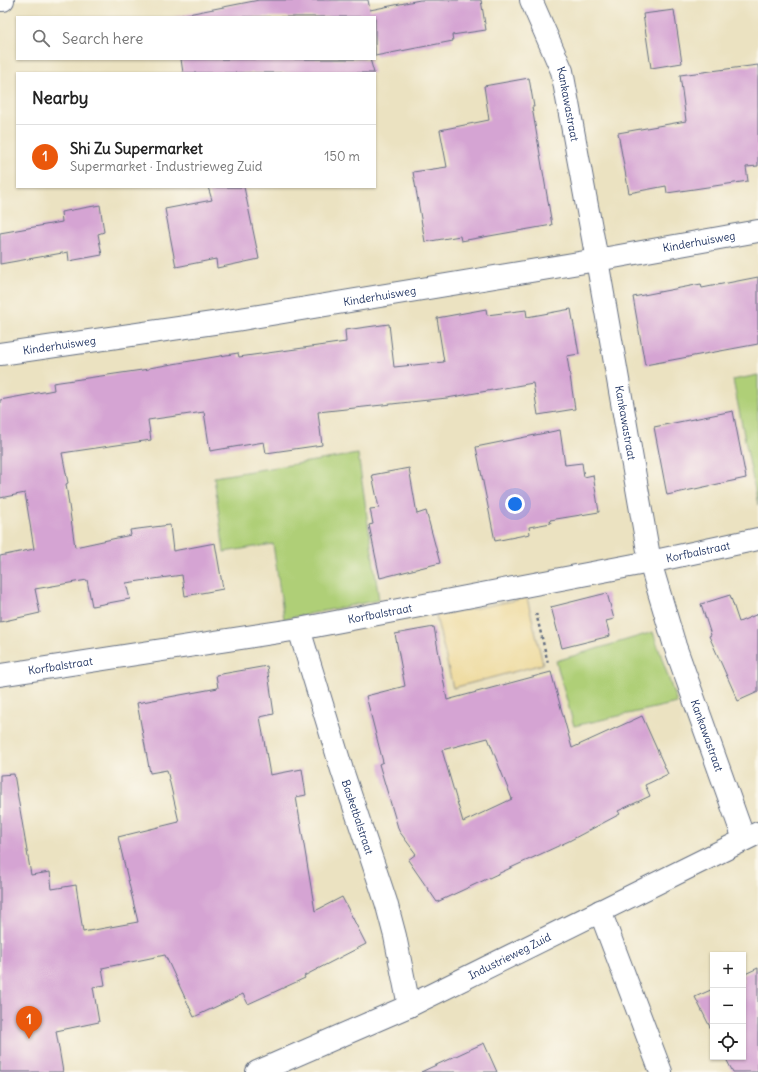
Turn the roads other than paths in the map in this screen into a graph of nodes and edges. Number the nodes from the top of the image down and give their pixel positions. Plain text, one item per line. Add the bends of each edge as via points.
1 (0, 0) edge
2 (3, 0) edge
3 (531, 0) edge
4 (758, 231) edge
5 (597, 260) junction
6 (0, 354) edge
7 (758, 539) edge
8 (650, 562) junction
9 (299, 629) junction
10 (0, 675) edge
11 (751, 836) edge
12 (600, 911) junction
13 (409, 1006) junction
14 (257, 1072) edge
15 (661, 1072) edge

1 - 2 street
3 - 5 street, Kankawastraat via 562,71
4 - 5 street, Kinderhuisweg
5 - 6 street, Kinderhuisweg via 241,319
5 - 8 street, Kankawastraat
7 - 8 street, Korfbalstraat
8 - 9 street, Korfbalstraat
8 - 11 street, Kankawastraat via 675,646
9 - 10 street, Korfbalstraat
9 - 13 street, Basketbalstraat via 386,902
11 - 12 street, Industrieweg Zuid
12 - 13 street, Industrieweg Zuid
12 - 15 street
13 - 14 street, Industrieweg Zuid

